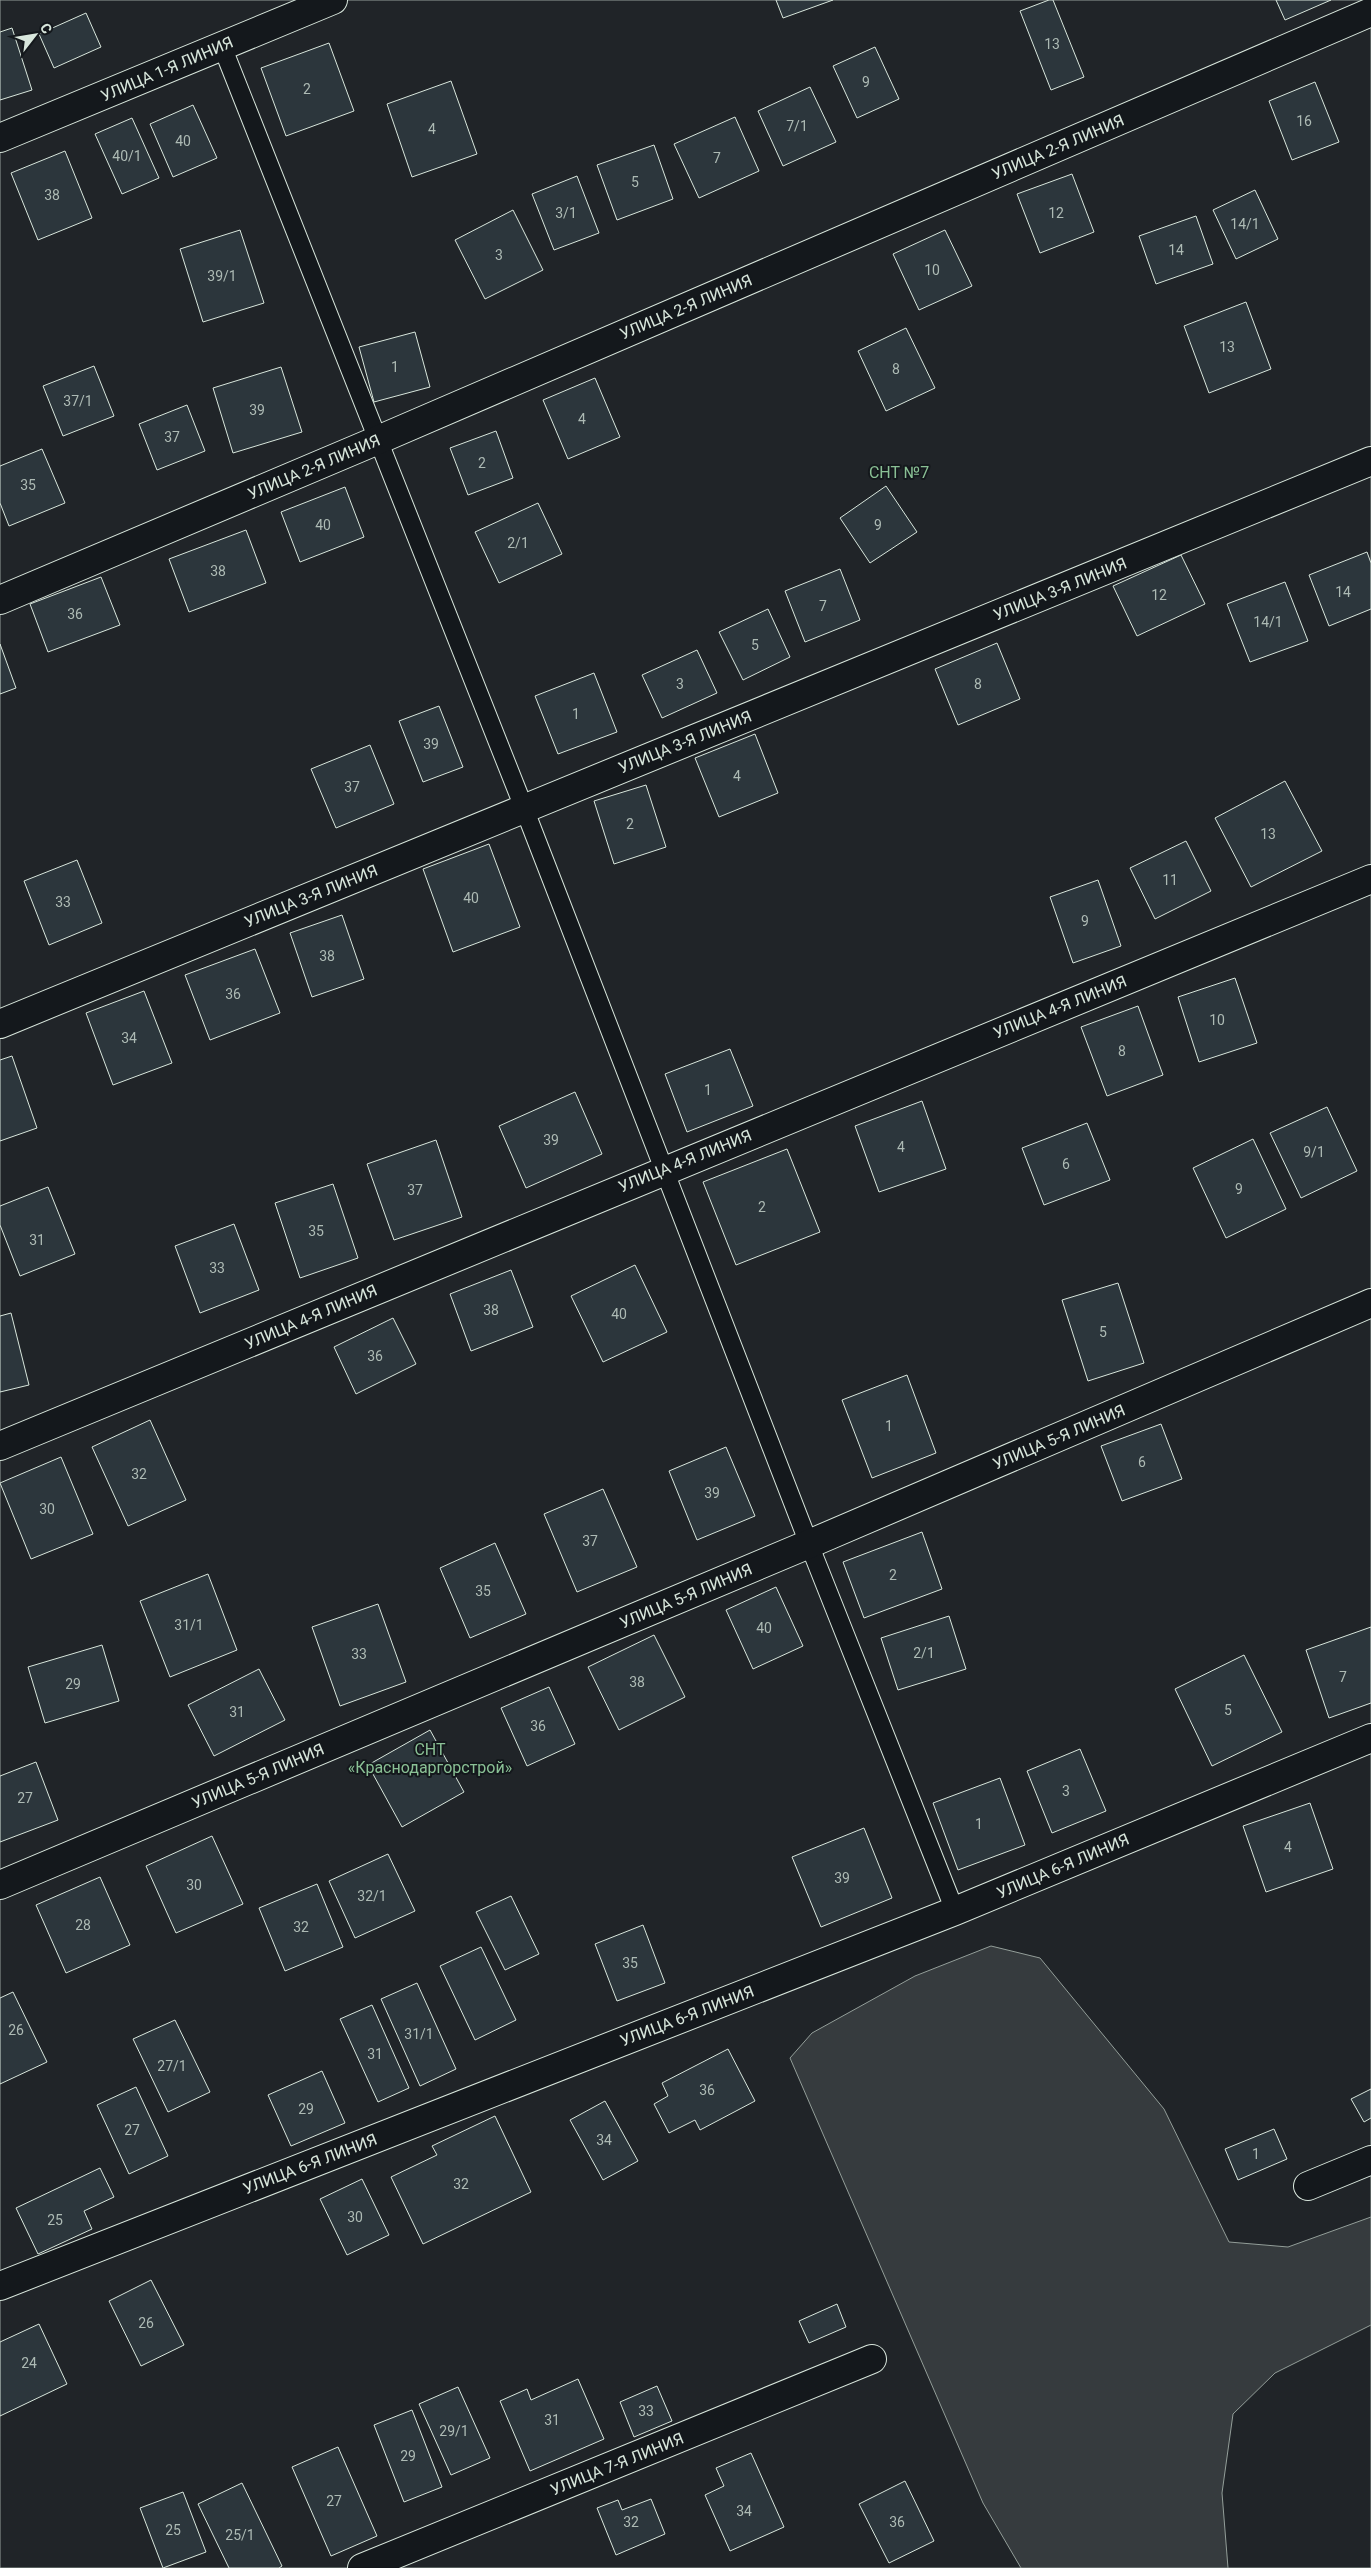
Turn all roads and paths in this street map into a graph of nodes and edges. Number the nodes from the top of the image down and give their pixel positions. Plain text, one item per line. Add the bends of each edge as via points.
1 (333, 0) edge
2 (1371, 12) edge
3 (222, 46) junction
4 (0, 138) edge
5 (378, 440) junction
6 (1371, 461) edge
7 (0, 600) edge
8 (524, 808) junction
9 (1371, 879) edge
10 (0, 1024) edge
11 (663, 1170) junction
12 (1371, 1303) edge
13 (0, 1446) edge
14 (808, 1544) junction
15 (1371, 1738) edge
16 (0, 1885) edge
17 (955, 1911) junction
18 (1371, 2160) edge
19 (1308, 2186) dead end
20 (0, 2286) edge
21 (872, 2359) dead end
22 (362, 2568) edge

1 - 3 street, УЛИЦА 1-Я ЛИНИЯ
2 - 5 street, УЛИЦА 2-Я ЛИНИЯ
3 - 4 street, УЛИЦА 1-Я ЛИНИЯ
3 - 5 lane
5 - 7 street, УЛИЦА 2-Я ЛИНИЯ
5 - 8 lane
6 - 8 street, УЛИЦА 3-Я ЛИНИЯ
8 - 10 street, УЛИЦА 3-Я ЛИНИЯ
8 - 11 lane
9 - 11 street, УЛИЦА 4-Я ЛИНИЯ
11 - 13 street, УЛИЦА 4-Я ЛИНИЯ
11 - 14 lane
12 - 14 street, УЛИЦА 5-Я ЛИНИЯ
14 - 16 street, УЛИЦА 5-Я ЛИНИЯ
14 - 17 lane
15 - 17 street, УЛИЦА 6-Я ЛИНИЯ
17 - 20 street, УЛИЦА 6-Я ЛИНИЯ
18 - 19 street
21 - 22 street, УЛИЦА 7-Я ЛИНИЯ

